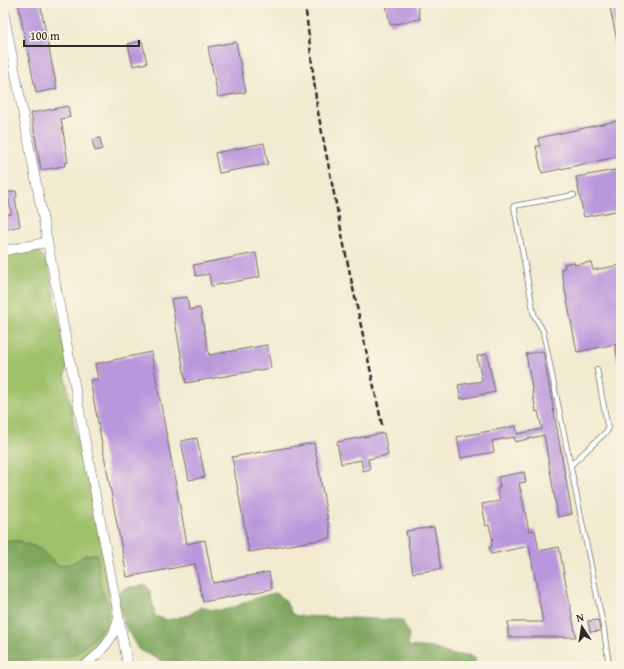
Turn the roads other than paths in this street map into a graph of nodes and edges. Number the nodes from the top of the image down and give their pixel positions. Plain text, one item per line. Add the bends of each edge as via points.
1 (3, 8) edge
2 (574, 195) dead end
3 (48, 242) junction
4 (3, 251) edge
5 (597, 369) dead end
6 (571, 465) junction
7 (118, 616) junction
8 (84, 666) edge
9 (128, 666) edge
10 (609, 666) edge

1 - 3 street
2 - 6 lane via 514,206 534,315 543,331
3 - 4 street
3 - 7 street
5 - 6 lane via 608,430
6 - 10 lane
7 - 8 street via 109,641 97,656
7 - 9 street

